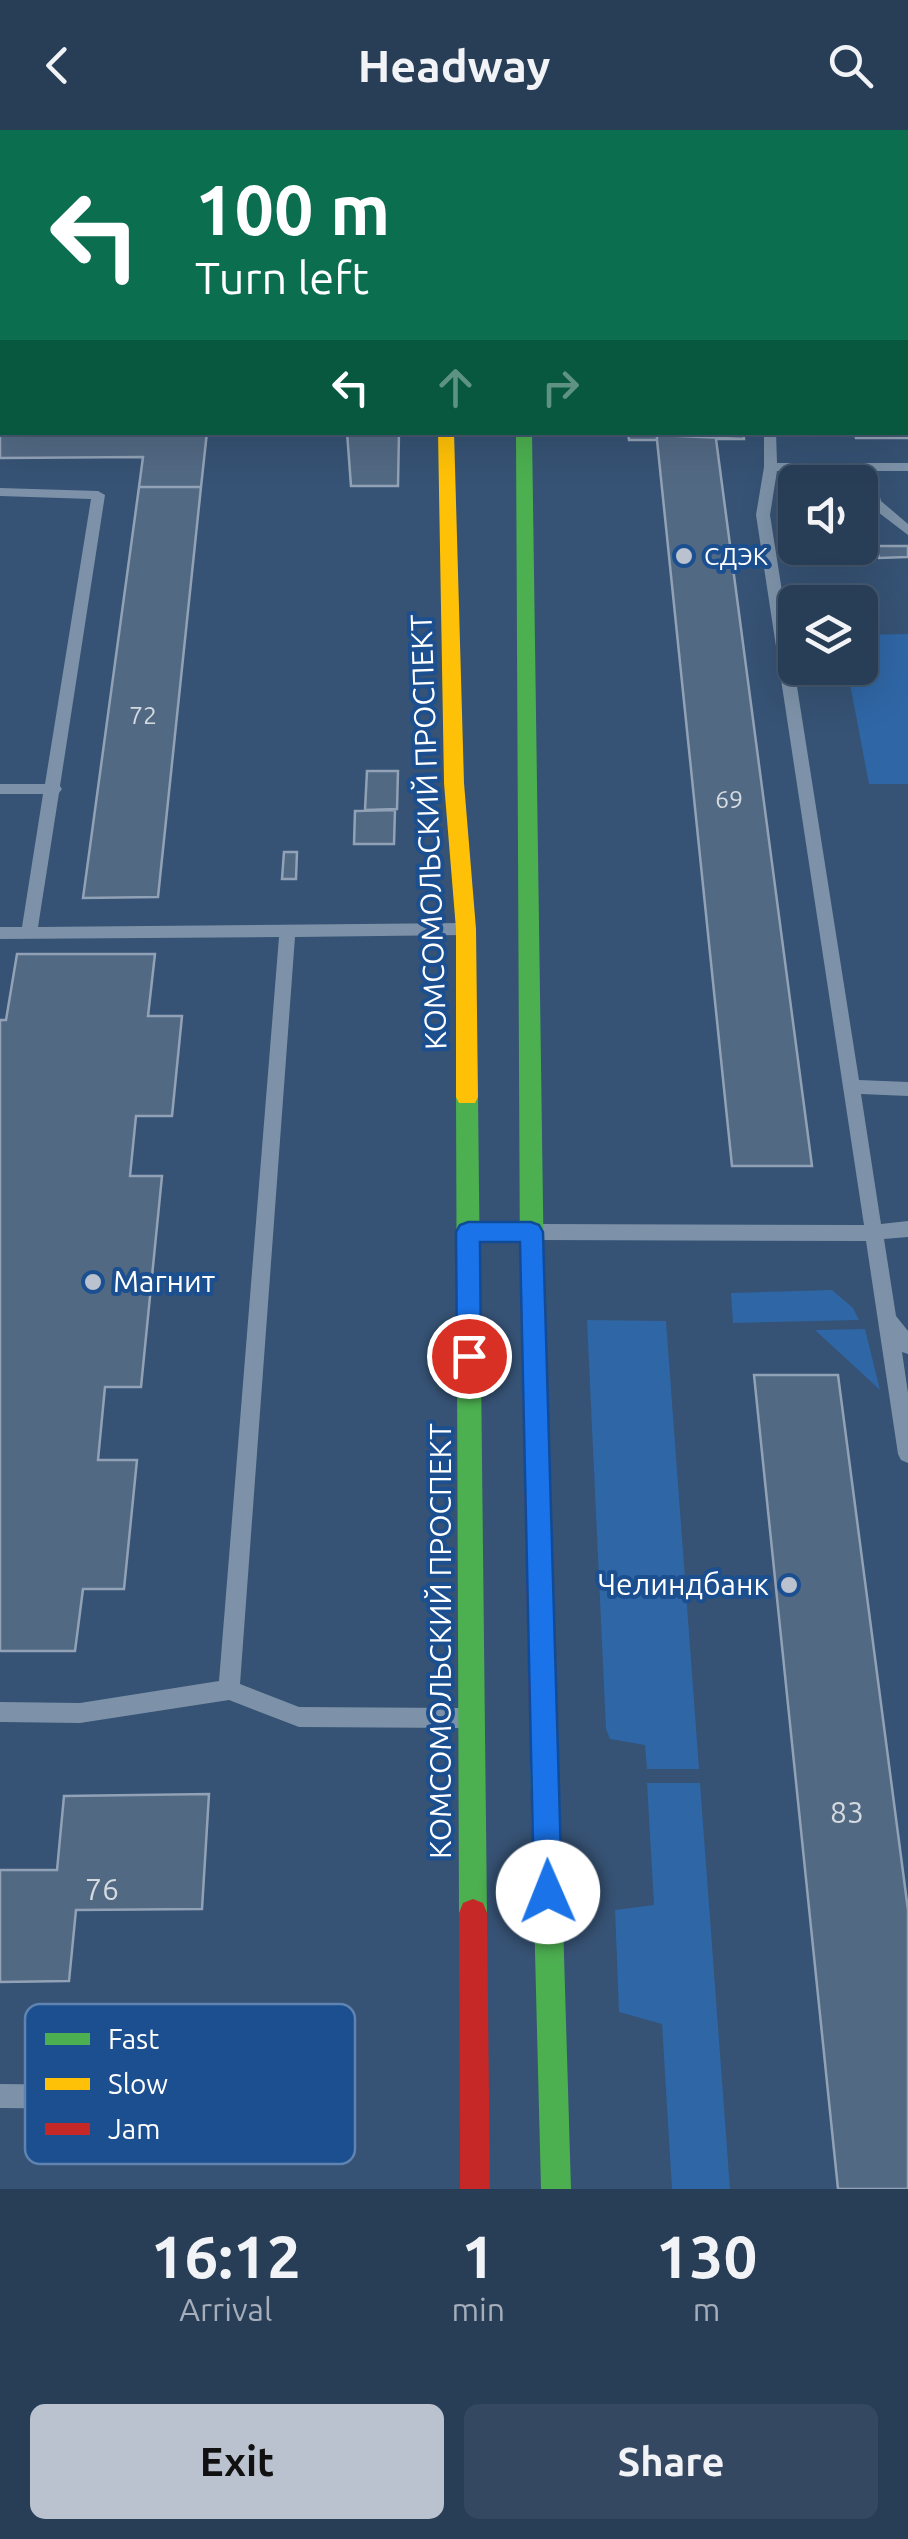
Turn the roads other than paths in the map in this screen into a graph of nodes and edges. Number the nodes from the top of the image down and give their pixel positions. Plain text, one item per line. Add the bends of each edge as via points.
1 (446, 435) edge
2 (524, 435) edge
3 (770, 435) edge
4 (878, 467) edge
5 (908, 467) edge
6 (771, 468) junction
7 (778, 468) edge
8 (0, 492) edge
9 (878, 506) edge
10 (908, 531) edge
11 (454, 723) junction
12 (479, 759) dead end
13 (0, 789) edge
14 (54, 789) junction
15 (522, 804) junction
16 (500, 816) dead end
17 (466, 929) junction
18 (286, 931) junction
19 (0, 933) edge
20 (29, 933) junction
21 (851, 1087) junction
22 (908, 1089) edge
23 (908, 1229) edge
24 (523, 1232) junction
25 (872, 1233) junction
26 (886, 1318) junction
27 (908, 1346) edge
28 (470, 1383) junction
29 (908, 1454) edge
30 (538, 1481) junction
31 (229, 1690) junction
32 (0, 1712) edge
33 (470, 1718) junction
34 (0, 2096) edge
35 (25, 2096) edge
36 (475, 2189) edge
37 (556, 2189) edge

1 - 11 main road, КОМСОМОЛЬСКИЙ ПРОСПЕКТ
2 - 15 main road
3 - 6 lane
4 - 5 lane
6 - 7 lane
6 - 21 lane via 763,515
8 - 14 lane via 98,495
9 - 10 lane
11 - 12 main road
11 - 17 main road, КОМСОМОЛЬСКИЙ ПРОСПЕКТ
13 - 14 lane
14 - 20 lane
15 - 16 main road
15 - 24 main road
17 - 18 lane
17 - 28 main road, КОМСОМОЛЬСКИЙ ПРОСПЕКТ via 476,1232
18 - 20 lane
18 - 31 lane
19 - 20 lane
21 - 22 lane
21 - 25 lane
23 - 25 lane
24 - 25 lane
24 - 30 main road
25 - 26 lane
26 - 27 lane
26 - 29 lane
28 - 30 main road via 483,1352 503,1355 517,1378 518,1428
28 - 33 main road, КОМСОМОЛЬСКИЙ ПРОСПЕКТ
30 - 37 main road
31 - 32 lane via 80,1713
31 - 33 lane via 299,1716
33 - 36 main road, КОМСОМОЛЬСКИЙ ПРОСПЕКТ
34 - 35 lane

